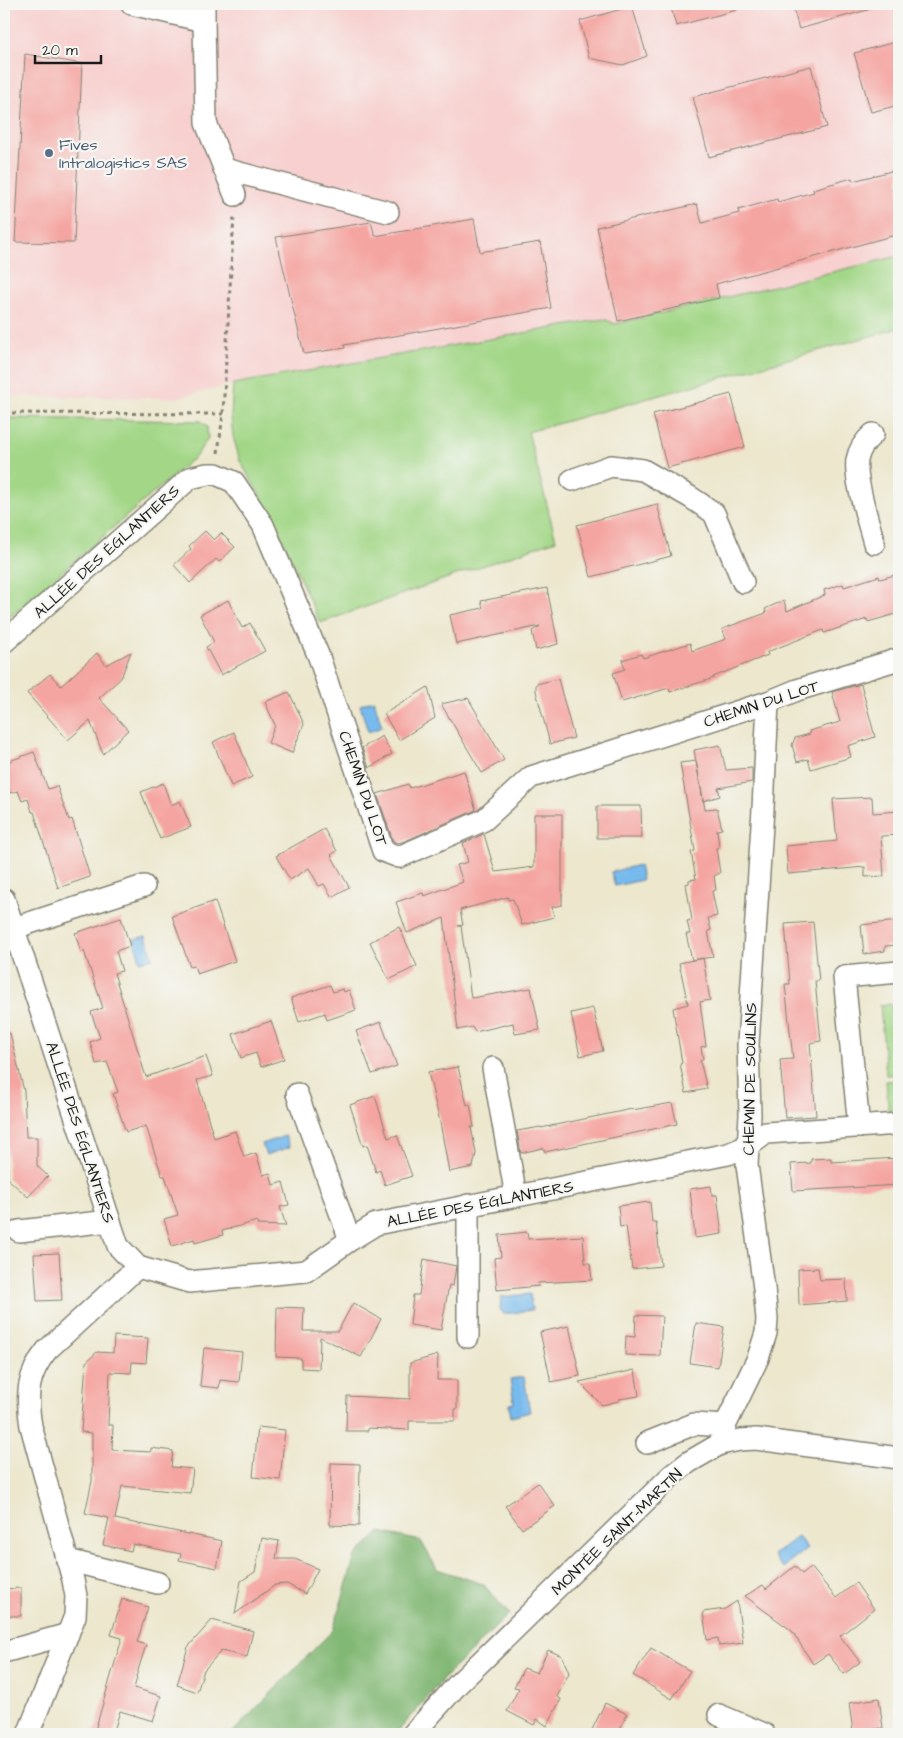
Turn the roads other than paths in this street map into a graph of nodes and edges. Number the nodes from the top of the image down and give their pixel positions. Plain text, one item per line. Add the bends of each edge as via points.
1 (132, 4) edge
2 (204, 12) edge
3 (224, 169) junction
4 (235, 195) road end
5 (388, 212) dead end
6 (873, 434) dead end
7 (216, 474) joint
8 (572, 480) dead end
9 (874, 544) dead end
10 (743, 582) dead end
11 (4, 642) edge
12 (899, 659) edge
13 (768, 702) junction
14 (144, 886) dead end
15 (4, 898) edge
16 (14, 928) junction
17 (899, 972) edge
18 (493, 1068) dead end
19 (297, 1094) dead end
20 (899, 1124) edge
21 (858, 1126) junction
22 (750, 1144) junction
23 (516, 1196) junction
24 (468, 1205) junction
25 (110, 1221) junction
26 (19, 1230) dead end
27 (350, 1240) junction
28 (138, 1267) junction
29 (468, 1336) dead end
30 (722, 1435) junction
31 (647, 1443) dead end
32 (899, 1458) edge
33 (67, 1560) junction
34 (158, 1583) dead end
35 (68, 1634) junction
36 (4, 1652) edge
37 (719, 1715) dead end
38 (28, 1734) edge
39 (413, 1734) edge
40 (764, 1734) edge

1 - 2 street
2 - 3 street via 206,123
3 - 4 street
3 - 5 street
6 - 9 street via 863,443 857,461
7 - 11 street, ALLÉE DES ÉGLANTIERS via 190,478 181,484
7 - 13 street, CHEMIN DU LOT via 234,482 263,525 319,657 383,851 399,857 484,820 531,777
8 - 10 street via 611,466 643,470 690,496 714,513
12 - 13 street, CHEMIN DU LOT
13 - 22 street, CHEMIN DE SOULINS via 749,1029
14 - 16 street
15 - 16 street, ALLÉE DES ÉGLANTIERS
16 - 25 street, ALLÉE DES ÉGLANTIERS
17 - 21 street via 844,977
18 - 23 street
19 - 27 street
20 - 21 street, ALLÉE DES ÉGLANTIERS
21 - 22 street, ALLÉE DES ÉGLANTIERS via 766,1133
22 - 23 street, ALLÉE DES ÉGLANTIERS via 728,1154
22 - 30 street, CHEMIN DE SOULINS via 747,1165 764,1288 766,1332 751,1376
23 - 24 street, ALLÉE DES ÉGLANTIERS
24 - 27 street, ALLÉE DES ÉGLANTIERS via 376,1224
24 - 29 street
25 - 26 street
25 - 28 street, ALLÉE DES ÉGLANTIERS via 118,1246
27 - 28 street, ALLÉE DES ÉGLANTIERS via 306,1271 189,1282
28 - 33 street via 47,1350 31,1377 28,1408 31,1426
30 - 31 street via 694,1424
30 - 32 street, MONTÉE SAINT-MARTIN via 740,1440 756,1438
30 - 39 street, MONTÉE SAINT-MARTIN via 672,1475 458,1684
33 - 34 street
33 - 35 street via 76,1596 75,1616
35 - 36 street
35 - 38 street
37 - 40 street

